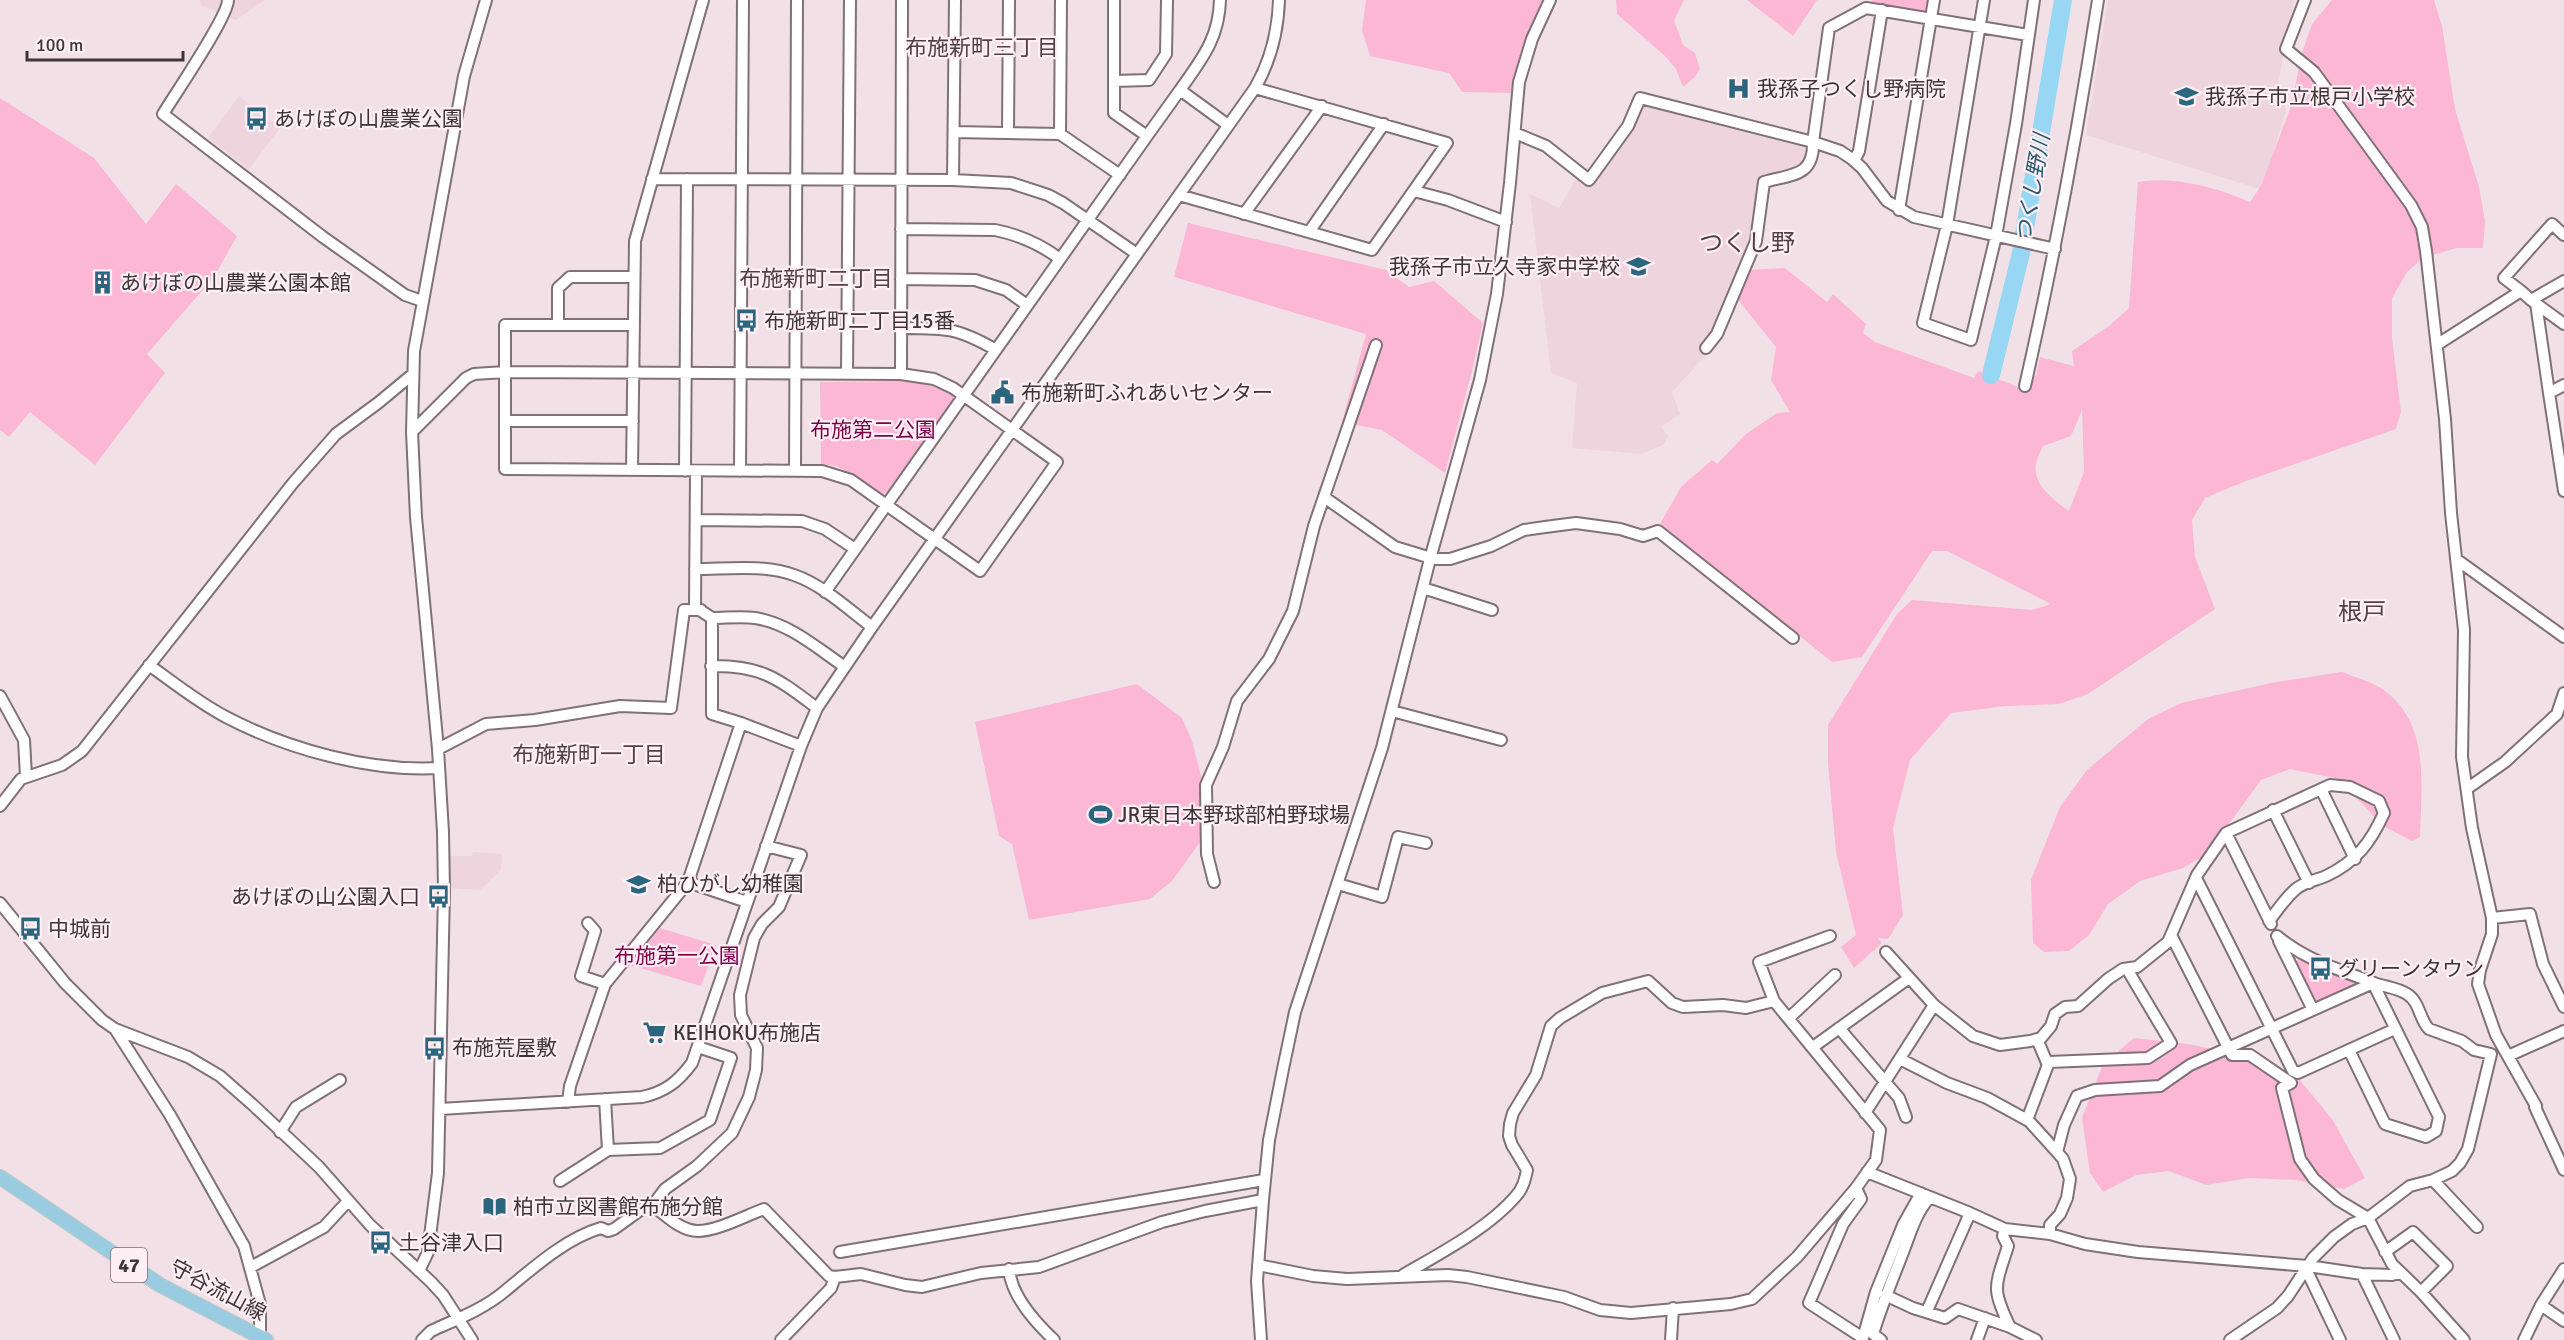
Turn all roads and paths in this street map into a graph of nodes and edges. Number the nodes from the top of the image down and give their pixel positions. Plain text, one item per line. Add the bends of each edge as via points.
1 (228, 0) edge
2 (486, 0) edge
3 (703, 0) edge
4 (743, 0) edge
5 (797, 0) edge
6 (850, 0) edge
7 (902, 0) edge
8 (955, 0) edge
9 (1008, 0) edge
10 (1061, 0) edge
11 (1114, 0) edge
12 (1167, 0) edge
13 (1220, 0) edge
14 (1280, 0) edge
15 (1550, 0) edge
16 (1934, 0) edge
17 (1984, 0) edge
18 (2034, 0) edge
19 (2098, 0) edge
20 (2305, 0) edge
21 (1866, 4) edge
22 (1882, 10) junction
23 (1931, 18) junction
24 (1980, 27) junction
25 (2028, 35) junction
26 (1114, 81) junction
27 (1255, 88) junction
28 (1180, 90) junction
29 (1322, 106) junction
30 (1384, 124) junction
31 (1228, 125) junction
32 (954, 132) junction
33 (1008, 132) junction
34 (1515, 133) junction
35 (1060, 134) junction
36 (1147, 136) junction
37 (1812, 142) junction
38 (1854, 161) junction
39 (1120, 175) junction
40 (652, 179) junction
41 (687, 179) junction
42 (741, 179) junction
43 (795, 179) junction
44 (848, 180) junction
45 (901, 180) junction
46 (954, 180) junction
47 (1414, 191) junction
48 (1179, 195) junction
49 (1899, 210) junction
50 (1244, 214) junction
51 (1088, 218) junction
52 (1506, 222) junction
53 (1947, 225) junction
54 (901, 229) junction
55 (1309, 232) junction
56 (2564, 235) edge
57 (1996, 236) junction
58 (2055, 249) junction
59 (1137, 254) junction
60 (1060, 259) junction
61 (633, 277) junction
62 (901, 279) junction
63 (2564, 281) edge
64 (2521, 291) junction
65 (422, 301) junction
66 (2534, 302) junction
67 (1027, 305) junction
68 (2564, 324) edge
69 (558, 325) junction
70 (633, 325) junction
71 (900, 328) junction
72 (2438, 344) junction
73 (1376, 345) dead end
74 (1706, 348) dead end
75 (996, 350) junction
76 (505, 372) junction
77 (633, 373) junction
78 (413, 374) junction
79 (686, 374) junction
80 (740, 374) junction
81 (794, 374) junction
82 (847, 374) junction
83 (901, 375) junction
84 (2564, 385) edge
85 (2025, 386) dead end
86 (2549, 393) junction
87 (964, 395) junction
88 (505, 421) junction
89 (633, 421) junction
90 (1012, 430) junction
91 (412, 432) junction
92 (632, 470) junction
93 (795, 470) junction
94 (690, 471) junction
95 (740, 471) junction
96 (2564, 490) edge
97 (1324, 497) junction
98 (886, 504) junction
99 (696, 520) junction
100 (935, 539) junction
101 (855, 549) junction
102 (1430, 558) junction
103 (2456, 559) junction
104 (695, 569) junction
105 (1423, 588) junction
106 (825, 592) junction
107 (701, 610) junction
108 (1492, 610) dead end
109 (712, 618) junction
110 (872, 627) junction
111 (2564, 637) edge
112 (1793, 638) dead end
113 (149, 665) junction
114 (711, 666) junction
115 (845, 667) junction
116 (2564, 693) edge
117 (0, 696) edge
118 (818, 708) junction
119 (1392, 711) junction
120 (2560, 717) edge
121 (741, 723) junction
122 (1501, 740) dead end
123 (801, 746) junction
124 (438, 749) junction
125 (439, 768) junction
126 (26, 776) junction
127 (2468, 788) junction
128 (2321, 789) junction
129 (0, 806) edge
130 (2273, 810) junction
131 (2226, 833) junction
132 (1426, 843) dead end
133 (766, 846) junction
134 (2355, 859) junction
135 (2196, 878) junction
136 (688, 882) junction
137 (1214, 882) dead end
138 (2309, 883) junction
139 (1338, 884) junction
140 (747, 902) junction
141 (0, 903) edge
142 (2492, 918) junction
143 (2269, 921) junction
144 (588, 923) dead end
145 (2171, 935) junction
146 (1830, 936) dead end
147 (2277, 936) junction
148 (1886, 952) dead end
149 (2127, 969) junction
150 (1835, 975) dead end
151 (1909, 978) junction
152 (2373, 983) junction
153 (605, 984) junction
154 (1774, 1001) junction
155 (1934, 1005) junction
156 (2564, 1007) edge
157 (2313, 1010) junction
158 (1789, 1018) junction
159 (1839, 1028) junction
160 (115, 1029) junction
161 (2271, 1029) junction
162 (2395, 1029) junction
163 (2564, 1031) edge
164 (2496, 1035) junction
165 (2037, 1039) junction
166 (698, 1047) junction
167 (1813, 1047) junction
168 (2229, 1049) junction
169 (2349, 1050) junction
170 (2491, 1054) junction
171 (2508, 1056) junction
172 (1900, 1059) junction
173 (2048, 1065) junction
174 (340, 1080) dead end
175 (1885, 1082) junction
176 (604, 1099) junction
177 (568, 1102) junction
178 (440, 1109) junction
179 (1865, 1113) junction
180 (1906, 1117) dead end
181 (2026, 1120) junction
182 (280, 1132) junction
183 (608, 1150) junction
184 (2057, 1152) junction
185 (2564, 1170) edge
186 (1867, 1172) junction
187 (1264, 1180) junction
188 (2433, 1180) junction
189 (560, 1181) dead end
190 (2, 1183) edge
191 (1856, 1188) junction
192 (1925, 1195) junction
193 (1263, 1200) junction
194 (348, 1201) junction
195 (653, 1205) junction
196 (1970, 1213) junction
197 (2367, 1218) junction
198 (2477, 1227) dead end
199 (2005, 1229) junction
200 (2050, 1234) junction
201 (840, 1252) dead end
202 (2385, 1252) junction
203 (1258, 1265) junction
204 (251, 1267) junction
205 (2307, 1268) junction
206 (1009, 1269) junction
207 (2564, 1269) edge
208 (419, 1271) junction
209 (2399, 1273) junction
210 (2362, 1274) junction
211 (1400, 1276) junction
212 (835, 1277) junction
213 (2421, 1292) junction
214 (1885, 1295) junction
215 (2541, 1305) junction
216 (1673, 1308) junction
217 (1927, 1311) junction
218 (458, 1318) junction
219 (1985, 1318) junction
220 (2564, 1321) edge
221 (2010, 1327) junction
222 (262, 1339) edge
223 (422, 1340) edge
224 (472, 1340) edge
225 (782, 1340) edge
226 (1054, 1340) edge
227 (1261, 1340) edge
228 (1671, 1340) edge
229 (1881, 1340) edge
230 (1977, 1340) edge
231 (2036, 1340) edge
232 (2230, 1340) edge
233 (2340, 1340) edge
234 (2394, 1340) edge
235 (2464, 1340) edge
236 (2524, 1340) edge

1 - 65 street via 216,28 163,114 324,237 405,295
2 - 65 street via 464,76
3 - 40 street
4 - 42 street
5 - 43 street
6 - 44 street
7 - 45 street
8 - 32 street
9 - 33 street
10 - 35 street
11 - 26 street
12 - 26 street via 1166,54 1149,80
13 - 28 street via 1211,46
14 - 27 street via 1273,48
15 - 34 street via 1522,67
16 - 23 street
17 - 24 street
18 - 25 street
19 - 58 street
20 - 72 street via 2286,49 2314,72 2411,205 2422,227
21 - 22 street
21 - 37 street via 1829,28
22 - 23 street
22 - 38 street via 1859,151
23 - 24 street
23 - 49 street
24 - 25 street
24 - 53 street
25 - 57 street
26 - 36 street via 1114,112
27 - 29 street
27 - 31 street
28 - 31 street
28 - 36 street
29 - 30 street
29 - 50 street
30 - 47 street via 1447,143
30 - 55 street
31 - 48 street
32 - 33 street
32 - 46 street
33 - 35 street
34 - 37 street via 1546,146 1589,180 1628,126 1640,98
34 - 52 street
35 - 39 street
36 - 39 street
37 - 38 street via 1840,151
37 - 74 street via 1811,163 1806,169 1764,182 1756,241 1717,334
38 - 49 street
39 - 51 street
40 - 41 street
40 - 61 street via 635,241
41 - 42 street
41 - 79 street
42 - 43 street
42 - 80 street
43 - 44 street
43 - 81 street
44 - 45 street
44 - 82 street
45 - 46 street
45 - 54 street
46 - 51 street via 997,181 1032,189
47 - 52 street
47 - 55 street via 1372,250
48 - 50 street
48 - 59 street
49 - 53 street
50 - 55 street
51 - 59 street
51 - 60 street
52 - 102 street via 1487,350
53 - 57 street
53 - 57 street via 1923,323 1971,340
54 - 60 street via 1008,232
54 - 62 street
56 - 64 street via 2552,224 2504,278
57 - 58 street
58 - 85 street
59 - 90 street
60 - 67 street
61 - 69 street via 570,277 558,288
61 - 70 street
62 - 67 street via 975,280 1006,290
62 - 71 street
63 - 66 street
64 - 66 street
64 - 72 street
65 - 78 street
66 - 68 street
66 - 86 street
67 - 75 street
69 - 70 street
69 - 76 street via 505,325
70 - 77 street
71 - 75 street via 952,329
71 - 83 street
72 - 103 street
73 - 97 street
75 - 87 street
76 - 77 street
76 - 88 street
76 - 91 street via 466,378
77 - 79 street
77 - 89 street
78 - 91 street
78 - 113 street via 336,434
79 - 80 street
79 - 94 street
80 - 81 street
80 - 95 street
81 - 82 street
81 - 93 street
82 - 83 street
83 - 87 street via 934,379
84 - 86 street
86 - 96 street
87 - 90 street
87 - 98 street
88 - 89 street
88 - 92 street via 505,469
89 - 92 street
90 - 100 street
90 - 100 street via 1057,462 980,571
91 - 124 street
92 - 94 street
93 - 95 street
93 - 98 street via 838,475
94 - 95 street
94 - 99 street
97 - 102 street via 1395,547
97 - 137 street via 1288,623 1269,659 1237,701 1206,785 1207,854
98 - 100 street
98 - 101 street
99 - 101 street via 802,521 825,529
99 - 104 street
100 - 110 street
101 - 106 street
102 - 105 street
102 - 112 street via 1450,559 1524,530 1576,523 1643,536 1659,531
103 - 111 street
103 - 127 street via 2464,630 2462,757
104 - 106 street via 778,571 808,581
104 - 107 street via 695,607
105 - 108 street
105 - 119 street
106 - 110 street
107 - 109 street
107 - 124 street via 684,609 671,708 620,706 486,724
109 - 114 street
109 - 115 street via 752,617 771,621
110 - 115 street
113 - 125 street via 225,717 276,739 382,767
113 - 126 street via 82,750 62,765
114 - 118 street via 751,668 764,673
114 - 121 street via 712,714
115 - 118 street
116 - 120 street
117 - 126 street via 24,740
118 - 123 street
119 - 122 street
119 - 139 street
120 - 127 street
121 - 123 street
121 - 136 street
123 - 133 street
124 - 125 street
125 - 178 street via 444,891
126 - 129 street
127 - 142 street via 2472,828
128 - 130 street
128 - 134 street
128 - 134 street via 2330,785 2350,787 2379,801 2384,813
130 - 131 street
130 - 138 street
131 - 135 street
131 - 143 street
132 - 139 street via 1398,837 1382,897
133 - 140 street
133 - 195 street via 801,855 779,907 754,938 740,995 741,1015 758,1048 749,1097 732,1133 697,1167 665,1189
134 - 138 street
135 - 145 street
135 - 161 street
136 - 140 street
136 - 153 street
138 - 143 street via 2296,888
139 - 187 street via 1295,1012
140 - 166 street
141 - 160 street via 65,983
142 - 156 street via 2530,914 2543,964
142 - 164 street via 2493,934 2478,984
143 - 147 street
144 - 153 street via 595,932 581,976
145 - 149 street via 2151,958
145 - 168 street
146 - 154 street via 1759,962
147 - 152 street via 2313,961
147 - 157 street
148 - 151 street
149 - 165 street via 2108,979 2078,1006 2065,1007 2055,1014 2051,1026
149 - 173 street via 2171,1043 2148,1058
150 - 158 street
151 - 155 street
151 - 159 street
152 - 157 street
152 - 162 street
152 - 170 street via 2409,995 2428,1029
153 - 177 street
154 - 158 street
154 - 211 street via 1746,1008 1683,1006 1672,1003 1648,981 1602,993 1560,1018 1551,1026 1536,1075 1510,1124 1512,1145 1527,1170 1517,1196 1472,1234
155 - 165 street via 1973,1036 2000,1045
155 - 172 street
157 - 161 street
158 - 167 street
159 - 167 street
159 - 175 street
160 - 182 street via 196,1062 219,1076
160 - 204 street via 170,1115 244,1246
161 - 168 street
161 - 169 street via 2293,1071 2298,1073
162 - 169 street
162 - 169 street via 2439,1117 2436,1131 2426,1137 2385,1124
163 - 171 street
164 - 170 street
164 - 171 street
165 - 173 street
166 - 176 street via 683,1076 665,1090 642,1097
166 - 183 street via 731,1058 710,1120 660,1148
167 - 179 street
168 - 184 street via 2190,1065 2160,1086 2095,1090 2077,1096
168 - 197 street via 2232,1055 2250,1055 2260,1060 2290,1083 2282,1088 2300,1159 2327,1191
170 - 188 street via 2468,1149 2452,1172
171 - 185 street via 2536,1106
172 - 175 street
172 - 181 street
173 - 181 street
174 - 182 street via 296,1107
175 - 179 street
175 - 180 street via 1899,1098
176 - 177 street
176 - 183 street
177 - 178 street
178 - 208 street via 436,1199 428,1252
179 - 186 street via 1880,1130 1876,1160
181 - 184 street
182 - 194 street via 319,1167
183 - 189 street
184 - 200 street via 2064,1159 2070,1179 2067,1198 2050,1225
186 - 191 street
186 - 192 street
187 - 193 street
187 - 201 street
188 - 197 street via 2410,1186
188 - 198 street
190 - 222 main road, 守谷流山線 / 47 via 160,1285
191 - 192 street via 1861,1199 1843,1224 1809,1304 1863,1338 1876,1292 1904,1225
191 - 216 street via 1797,1257 1752,1299
192 - 196 street
192 - 214 street
193 - 203 street
193 - 206 street via 1162,1222 1039,1267
194 - 204 street via 324,1227
194 - 208 street
195 - 212 street via 673,1221 697,1231 764,1209 829,1276
195 - 218 street via 650,1203 614,1229 584,1233 504,1292
196 - 199 street
196 - 217 street
197 - 202 street
197 - 205 street via 2323,1246
199 - 200 street
199 - 221 street via 2008,1246 1995,1294
200 - 205 street via 2138,1252
202 - 209 street
202 - 213 street via 2413,1232 2447,1266
203 - 211 street via 1347,1279
203 - 227 street
204 - 222 street via 260,1304
205 - 210 street
205 - 232 street via 2277,1308
205 - 233 street
206 - 212 street via 922,1287 861,1274
206 - 226 street via 1021,1299
207 - 215 street
208 - 218 street via 443,1295
209 - 210 street
209 - 213 street
210 - 234 street
211 - 216 street via 1467,1277 1564,1297 1600,1310 1631,1313
212 - 225 street via 831,1288
213 - 235 street
214 - 217 street
214 - 229 street via 1873,1334
215 - 220 street
215 - 236 street
216 - 228 street
217 - 219 street via 1946,1318 1958,1309
218 - 223 street
218 - 224 street
219 - 221 street
219 - 230 street
221 - 231 street

